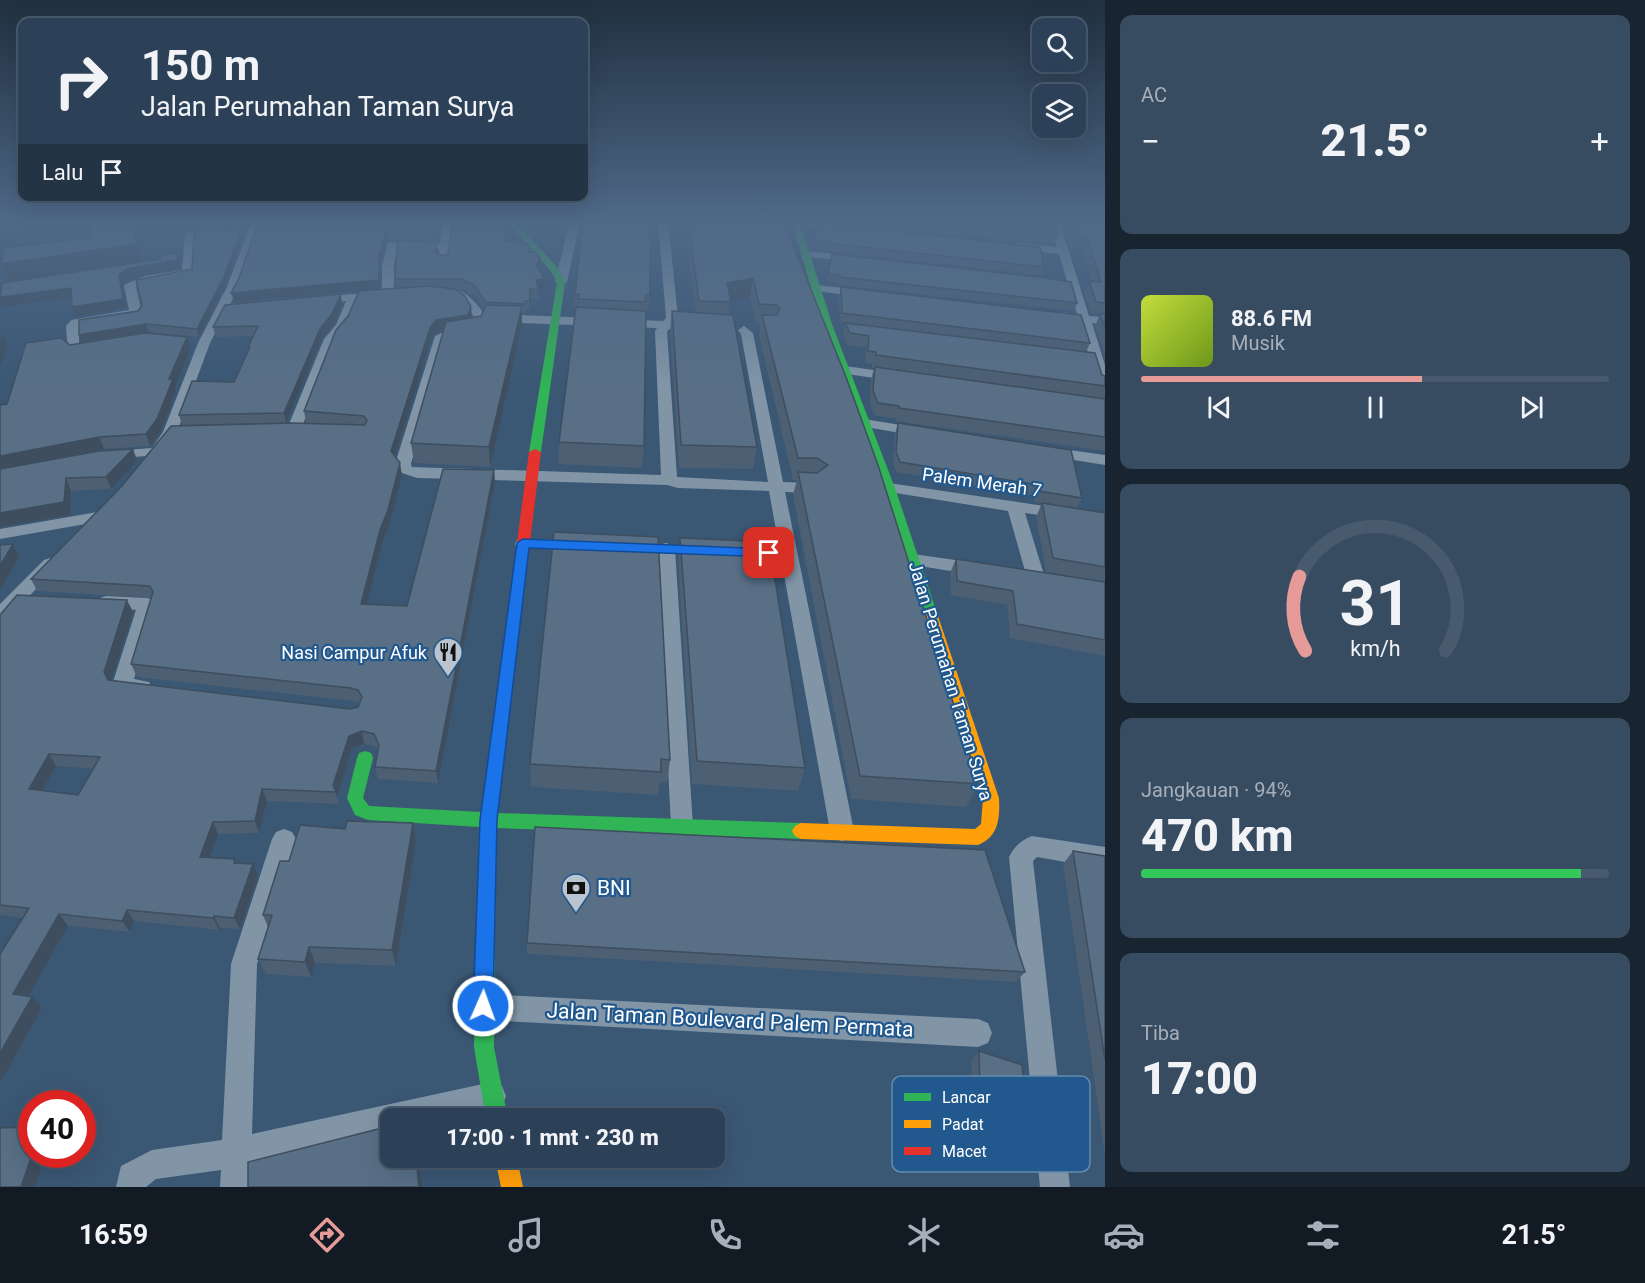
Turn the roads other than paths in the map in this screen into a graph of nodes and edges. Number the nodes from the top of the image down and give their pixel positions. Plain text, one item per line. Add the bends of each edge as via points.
1 (174, 275) edge
2 (235, 275) edge
3 (390, 275) edge
4 (558, 275) edge
5 (563, 275) edge
6 (668, 275) edge
7 (811, 275) edge
8 (1066, 275) edge
9 (561, 282) junction
10 (815, 288) junction
11 (428, 292) edge
12 (877, 295) edge
13 (354, 297) junction
14 (307, 301) edge
15 (1049, 315) edge
16 (480, 317) junction
17 (1084, 318) junction
18 (556, 320) junction
19 (1105, 321) edge
20 (665, 325) junction
21 (713, 327) edge
22 (761, 330) edge
23 (108, 345) edge
24 (845, 370) junction
25 (904, 378) edge
26 (1105, 387) edge
27 (864, 423) junction
28 (294, 429) edge
29 (170, 432) junction
30 (189, 432) edge
31 (933, 434) edge
32 (1036, 450) edge
33 (156, 452) junction
34 (92, 458) edge
35 (1105, 460) edge
36 (141, 468) edge
37 (532, 475) junction
38 (669, 480) junction
39 (778, 487) junction
40 (812, 488) edge
41 (890, 491) junction
42 (1015, 506) junction
43 (1105, 520) edge
44 (0, 534) edge
45 (80, 534) edge
46 (523, 543) junction
47 (592, 546) edge
48 (645, 548) edge
49 (666, 549) junction
50 (64, 550) edge
51 (689, 550) edge
52 (767, 553) edge
53 (790, 554) junction
54 (913, 560) junction
55 (992, 572) edge
56 (1014, 575) edge
57 (14, 599) junction
58 (43, 599) edge
59 (88, 601) edge
60 (0, 617) edge
61 (157, 689) edge
62 (365, 758) dead end
63 (488, 820) junction
64 (682, 826) junction
65 (842, 831) junction
66 (284, 839) dead end
67 (1105, 858) edge
68 (483, 1006) junction
69 (978, 1033) dead end
70 (1044, 1076) edge
71 (495, 1107) edge
72 (235, 1153) junction
73 (508, 1168) edge
74 (1053, 1172) edge
75 (131, 1187) edge
76 (235, 1187) edge
77 (512, 1187) edge
78 (1055, 1187) edge

1 - 23 street via 134,282 130,286 136,313 72,326 74,350
2 - 29 street via 228,308 198,343
3 - 13 street via 393,294
4 - 9 street
5 - 9 street
6 - 20 street via 672,318
7 - 10 street, Jalan Perumahan Taman Surya
8 - 17 street
9 - 18 street
10 - 12 street
10 - 24 street, Jalan Perumahan Taman Surya via 834,327
11 - 16 street via 458,293 469,300
13 - 14 street
13 - 28 street via 342,326 330,339
15 - 17 street
16 - 18 street
16 - 37 street via 477,330 471,334 441,336 403,464 417,473
17 - 19 street
17 - 26 street via 1091,360
18 - 20 street
18 - 37 street
20 - 21 street
20 - 38 street via 661,331
22 - 39 street via 740,329 747,333
24 - 25 street
24 - 27 street, Jalan Perumahan Taman Surya
27 - 31 street
27 - 41 street, Jalan Perumahan Taman Surya
29 - 30 street
29 - 33 street
32 - 35 street
33 - 34 street
33 - 36 street
37 - 38 street
37 - 46 street
38 - 39 street
39 - 40 street
39 - 53 street
41 - 42 street, Palem Merah 7
41 - 54 street, Jalan Perumahan Taman Surya
42 - 43 street, Palem Merah 7
42 - 56 street via 1042,579
44 - 45 street via 100,513
46 - 47 street
46 - 63 street
48 - 49 street
49 - 51 street
49 - 64 street
50 - 57 street
52 - 53 street
53 - 65 street
54 - 55 street
54 - 65 street, Jalan Perumahan Taman Surya via 991,798 991,826 978,837
57 - 58 street
57 - 60 street
59 - 61 street via 147,604 122,685
62 - 63 street, Jalan Perumahan Taman Surya via 355,798 361,810
63 - 64 street, Jalan Perumahan Taman Surya
63 - 68 street
64 - 65 street, Jalan Perumahan Taman Surya
66 - 72 street via 244,964
67 - 70 street via 1032,846 1021,857
68 - 69 street, Jalan Taman Boulevard Palem Permata
68 - 71 street via 484,1047
71 - 72 street
72 - 75 street via 152,1166 132,1177
72 - 76 street
73 - 77 street
74 - 78 street

